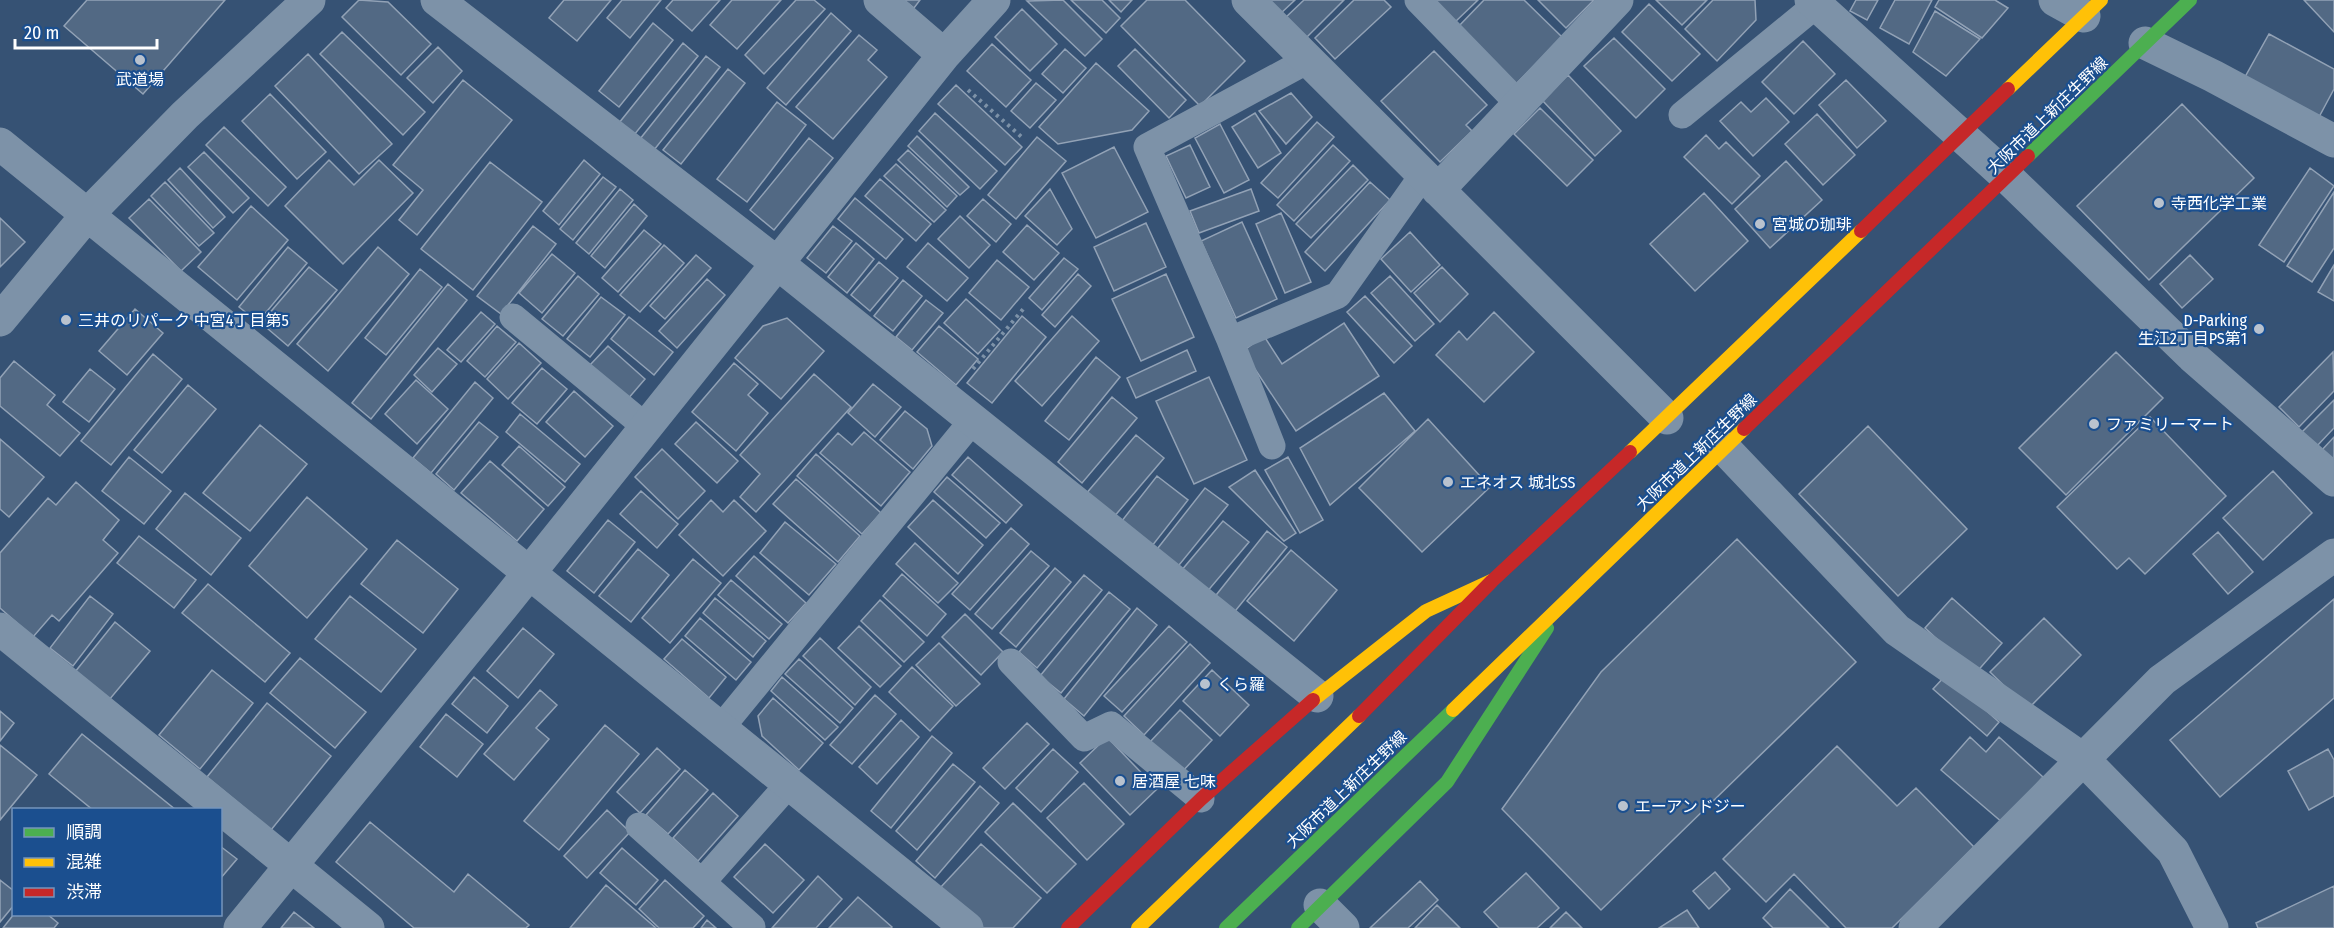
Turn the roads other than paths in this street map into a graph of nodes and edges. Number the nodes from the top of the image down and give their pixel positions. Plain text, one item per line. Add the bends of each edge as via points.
1 (309, 0) edge
2 (437, 0) edge
3 (880, 0) edge
4 (994, 0) edge
5 (1248, 0) edge
6 (1418, 0) edge
7 (1617, 0) edge
8 (2055, 0) edge
9 (2190, 0) edge
10 (1814, 3) edge
11 (2093, 8) edge
12 (2145, 43) junction
13 (941, 59) junction
14 (1308, 60) junction
15 (1519, 104) junction
16 (1682, 115) dead end
17 (1962, 135) junction
18 (2334, 141) edge
19 (0, 144) edge
20 (2007, 177) junction
21 (1431, 182) junction
22 (87, 215) junction
23 (777, 263) junction
24 (513, 317) dead end
25 (0, 320) edge
26 (1230, 340) junction
27 (1667, 418) junction
28 (973, 420) junction
29 (646, 427) junction
30 (1272, 446) dead end
31 (1724, 448) junction
32 (2334, 480) edge
33 (2334, 555) edge
34 (528, 573) junction
35 (1492, 581) junction
36 (1566, 599) junction
37 (0, 629) edge
38 (1011, 662) dead end
39 (1317, 696) junction
40 (720, 729) junction
41 (2084, 760) junction
42 (789, 784) junction
43 (1201, 799) junction
44 (220, 808) edge
45 (222, 810) edge
46 (639, 826) dead end
47 (291, 866) junction
48 (703, 881) junction
49 (1320, 905) junction
50 (752, 927) edge
51 (240, 928) edge
52 (368, 928) edge
53 (968, 928) edge
54 (1068, 928) edge
55 (1138, 928) edge
56 (1226, 928) edge
57 (1298, 928) edge
58 (1343, 928) edge
59 (1915, 928) edge
60 (2212, 928) edge

1 - 22 street via 185,115
2 - 23 street
3 - 13 street
4 - 13 street
5 - 14 street
6 - 15 lane
7 - 15 street
8 - 11 street
9 - 12 main road, 大阪市道上新庄生野線
10 - 16 lane
10 - 17 street
11 - 17 main road
12 - 18 street
12 - 20 main road, 大阪市道上新庄生野線
13 - 23 street
14 - 21 street
14 - 26 lane via 1147,147
15 - 21 street
17 - 20 street
17 - 27 main road
19 - 22 street
20 - 31 main road, 大阪市道上新庄生野線
20 - 32 street via 2192,356
21 - 26 lane via 1338,295
21 - 27 street
22 - 25 street
22 - 34 street
23 - 28 street
23 - 29 street
24 - 29 lane
26 - 30 lane
27 - 35 main road
28 - 39 street
28 - 40 lane
29 - 34 street
31 - 36 main road, 大阪市道上新庄生野線
31 - 41 street via 1897,630
33 - 41 street via 2162,680
34 - 40 street
34 - 47 street
35 - 39 main road via 1426,611
35 - 55 main road via 1408,668
36 - 49 main road via 1447,782
36 - 56 main road, 大阪市道上新庄生野線
37 - 44 street
38 - 43 lane via 1084,738 1111,725
39 - 43 main road
40 - 42 street
41 - 59 street
41 - 60 street via 2173,851
42 - 48 lane
42 - 53 street
43 - 54 main road
45 - 47 street
46 - 48 lane
47 - 51 street
47 - 52 street
48 - 50 lane
49 - 57 main road
49 - 58 street

